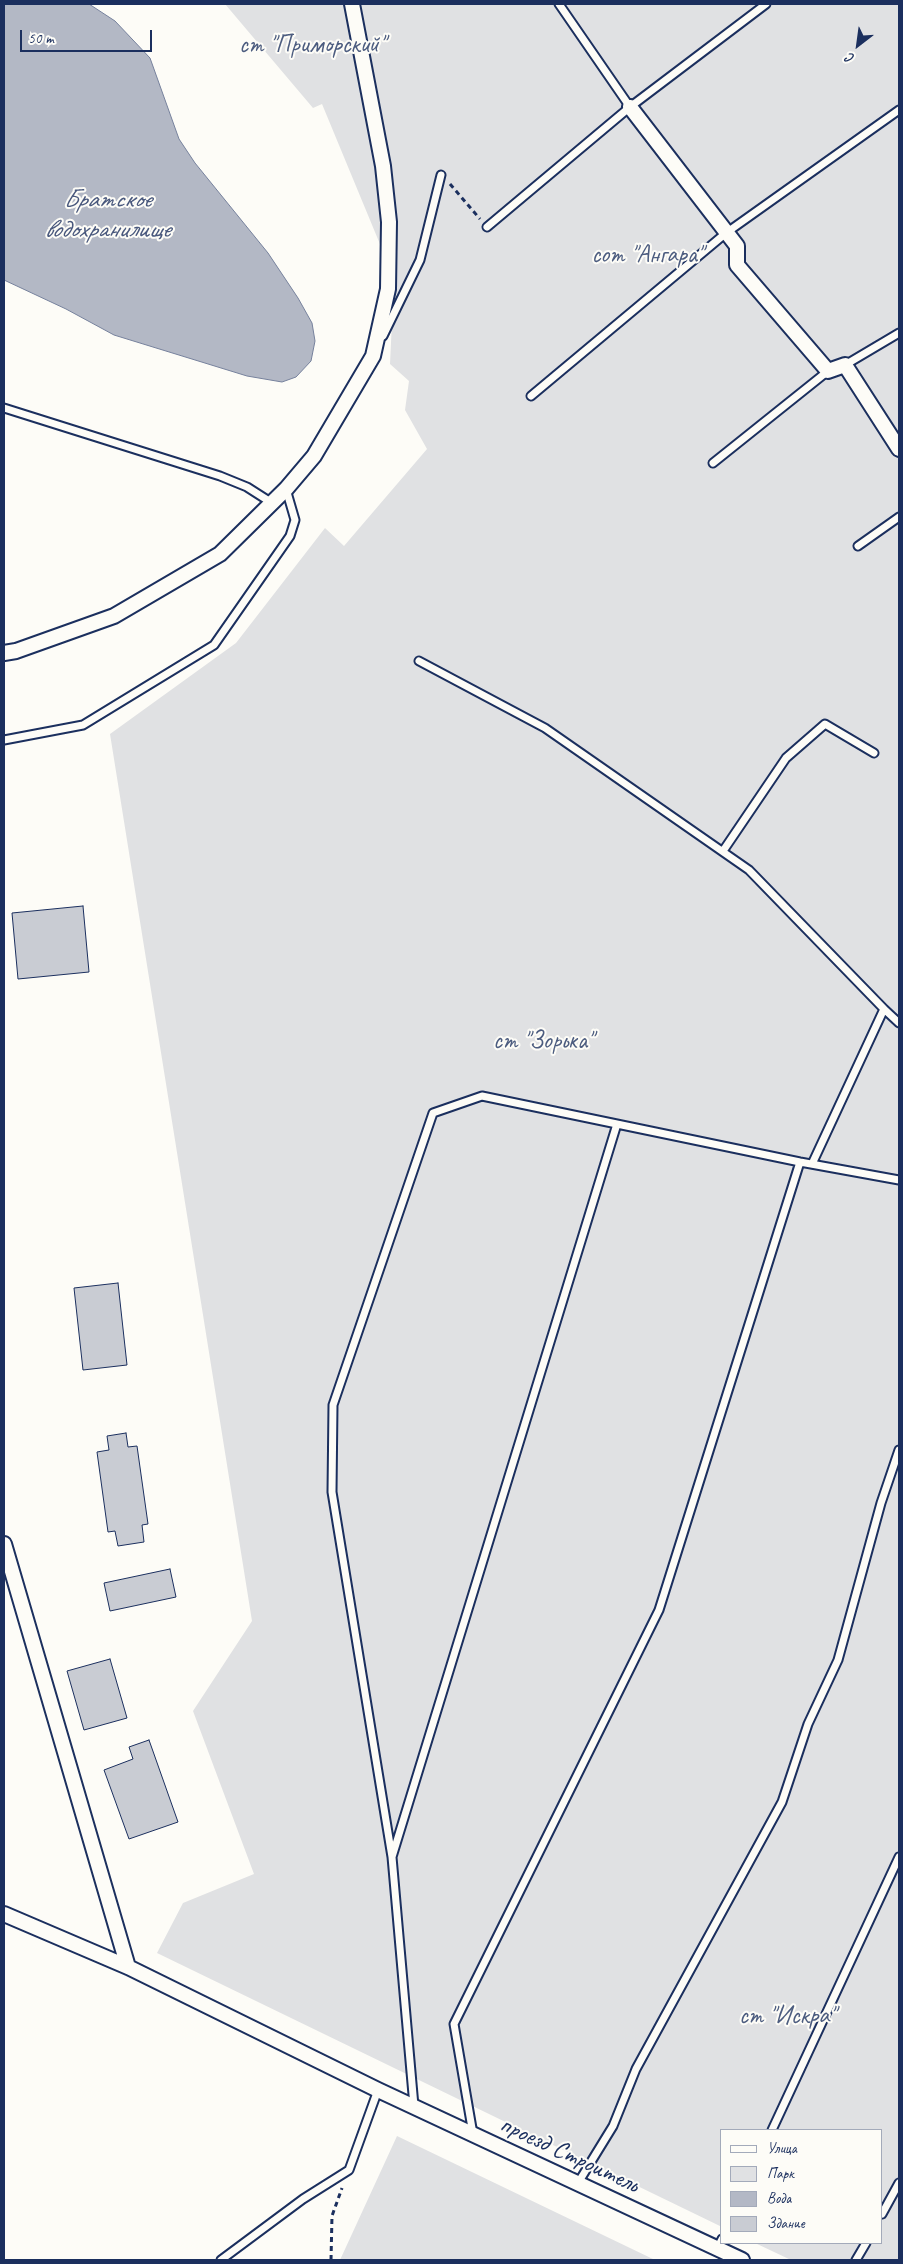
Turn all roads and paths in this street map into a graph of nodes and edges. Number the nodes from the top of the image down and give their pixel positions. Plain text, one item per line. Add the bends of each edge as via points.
1 (352, 4) edge
2 (559, 4) edge
3 (766, 4) edge
4 (630, 107) junction
5 (899, 110) edge
6 (441, 175) joint
7 (487, 227) joint
8 (726, 233) junction
9 (899, 333) edge
10 (373, 356) junction
11 (845, 365) junction
12 (828, 371) junction
13 (531, 396) dead end
14 (4, 408) edge
15 (899, 449) edge
16 (713, 463) dead end
17 (286, 489) junction
18 (272, 503) junction
19 (899, 517) edge
20 (858, 546) dead end
21 (4, 653) edge
22 (419, 661) dead end
23 (4, 740) edge
24 (874, 753) dead end
25 (723, 852) junction
26 (884, 1009) junction
27 (899, 1023) edge
28 (617, 1124) junction
29 (800, 1162) junction
30 (812, 1164) junction
31 (899, 1180) edge
32 (899, 1450) edge
33 (4, 1544) edge
34 (392, 1857) junction
35 (899, 1857) edge
36 (4, 1914) edge
37 (128, 1967) junction
38 (378, 2090) junction
39 (414, 2106) junction
40 (772, 2129) edge
41 (474, 2134) junction
42 (349, 2170) junction
43 (578, 2183) junction
44 (899, 2183) edge
45 (883, 2212) edge
46 (720, 2244) edge
47 (865, 2244) edge
48 (221, 2260) edge
49 (331, 2260) edge
50 (742, 2260) edge
51 (856, 2260) edge

1 - 10 street via 383,166 389,222 388,289
2 - 4 lane
3 - 4 lane
4 - 7 lane
4 - 8 street
5 - 8 lane
6 - 7 path
6 - 10 lane via 420,260
8 - 12 street via 736,246 737,266
8 - 13 lane
9 - 11 lane
10 - 17 street via 314,456
11 - 12 street
11 - 15 street
12 - 16 lane
14 - 18 lane via 220,476 247,487
17 - 18 street
17 - 23 lane via 295,520 290,536 214,645 83,726
18 - 21 street via 220,554 114,616
19 - 20 lane
22 - 25 lane via 545,728
24 - 25 lane via 825,724 786,758
25 - 26 lane via 749,870
26 - 27 lane
26 - 30 lane
28 - 29 lane
28 - 34 lane
28 - 34 lane via 482,1096 433,1113 334,1405 332,1492
29 - 30 lane
29 - 41 lane via 659,1610 454,2024
30 - 31 lane
32 - 43 lane via 881,1503 838,1660 808,1724 782,1802 636,2069 613,2126
33 - 37 street
34 - 39 lane
35 - 40 lane
36 - 37 street, проезд Строитель
37 - 38 street, проезд Строитель
38 - 39 street, проезд Строитель
38 - 42 lane
39 - 41 street, проезд Строитель
41 - 43 street, проезд Строитель
42 - 48 lane via 303,2199
42 - 49 path via 332,2216
43 - 46 street, проезд Строитель
44 - 45 lane
46 - 50 street, проезд Строитель
47 - 51 lane

